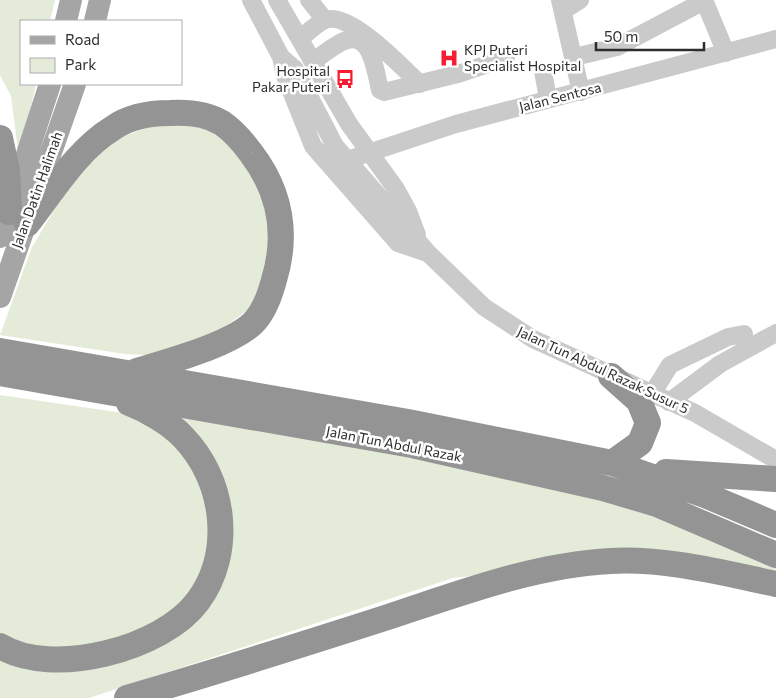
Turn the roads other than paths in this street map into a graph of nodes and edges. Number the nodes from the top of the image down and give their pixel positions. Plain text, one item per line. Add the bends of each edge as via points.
1 (71, 0) edge
2 (100, 0) edge
3 (251, 0) edge
4 (277, 0) edge
5 (309, 0) edge
6 (580, 0) edge
7 (704, 0) edge
8 (562, 5) edge
9 (66, 20) edge
10 (95, 20) edge
11 (325, 20) junction
12 (300, 39) junction
13 (776, 39) edge
14 (726, 53) junction
15 (281, 57) junction
16 (574, 57) junction
17 (506, 58) dead end
18 (313, 61) junction
19 (543, 71) dead end
20 (420, 84) junction
21 (50, 85) edge
22 (75, 85) edge
23 (581, 92) junction
24 (548, 99) junction
25 (0, 138) edge
26 (368, 152) junction
27 (347, 160) junction
28 (18, 218) junction
29 (8, 244) edge
30 (424, 248) junction
31 (0, 297) edge
32 (776, 333) edge
33 (744, 334) dead end
34 (0, 351) edge
35 (0, 372) edge
36 (131, 372) junction
37 (611, 376) junction
38 (99, 391) junction
39 (652, 394) junction
40 (669, 402) junction
41 (776, 460) edge
42 (624, 467) junction
43 (776, 479) edge
44 (776, 525) edge
45 (776, 555) edge
46 (776, 584) edge
47 (0, 646) edge
48 (127, 698) edge

1 - 9 main road
2 - 10 main road
3 - 15 street, Jalan Tun Abdul Razak Susur 5
4 - 12 street, Jalan Tun Abdul Razak Susur 5
5 - 11 street
6 - 8 street
7 - 14 street
7 - 16 street via 617,47
8 - 16 street
11 - 12 street
11 - 20 street via 350,22
12 - 18 street, Jalan Tun Abdul Razak Susur 5
13 - 14 street, Jalan Sentosa
14 - 23 street, Jalan Sentosa
15 - 27 street, Jalan Tun Abdul Razak Susur 5 via 295,68 330,139
15 - 30 street via 285,76 313,146 398,243
16 - 23 street
17 - 20 street
18 - 20 street via 347,40 353,40 371,52 380,90 392,91
18 - 26 street, Jalan Tun Abdul Razak Susur 5
19 - 24 street
21 - 28 main road, Jalan Datin Halimah
22 - 28 main road, Jalan Datin Halimah
23 - 24 street, Jalan Sentosa
24 - 26 street, Jalan Sentosa
25 - 28 highway
26 - 27 street, Jalan Sentosa
26 - 30 street, Jalan Tun Abdul Razak Susur 5 via 396,189
27 - 30 street, Jalan Tun Abdul Razak Susur 5
28 - 29 main road, Jalan Datin Halimah
28 - 36 highway via 89,147 112,128 134,117 189,112 221,122 264,169 279,206 282,241 278,269 261,312 252,324 222,341
29 - 31 main road, Jalan Datin Halimah
30 - 37 street, Jalan Tun Abdul Razak Susur 5 via 463,289 507,324
32 - 40 street via 720,364
33 - 39 street via 670,365
34 - 36 highway, Jalan Tun Abdul Razak
35 - 38 highway, Jalan Tun Abdul Razak
36 - 42 highway, Jalan Tun Abdul Razak via 417,424
37 - 39 street, Jalan Tun Abdul Razak Susur 5
37 - 42 highway via 639,401 648,423 640,443
38 - 45 highway, Jalan Tun Abdul Razak via 412,446 603,488 657,504
38 - 47 highway via 142,408 183,437 207,470 220,517 222,540 214,571 198,601 170,627 131,646 62,660 34,658
39 - 40 street, Jalan Tun Abdul Razak Susur 5
40 - 41 street, Jalan Tun Abdul Razak Susur 5
42 - 43 highway
42 - 44 highway, Jalan Tun Abdul Razak via 705,495
46 - 48 highway via 672,565 612,561 550,567

